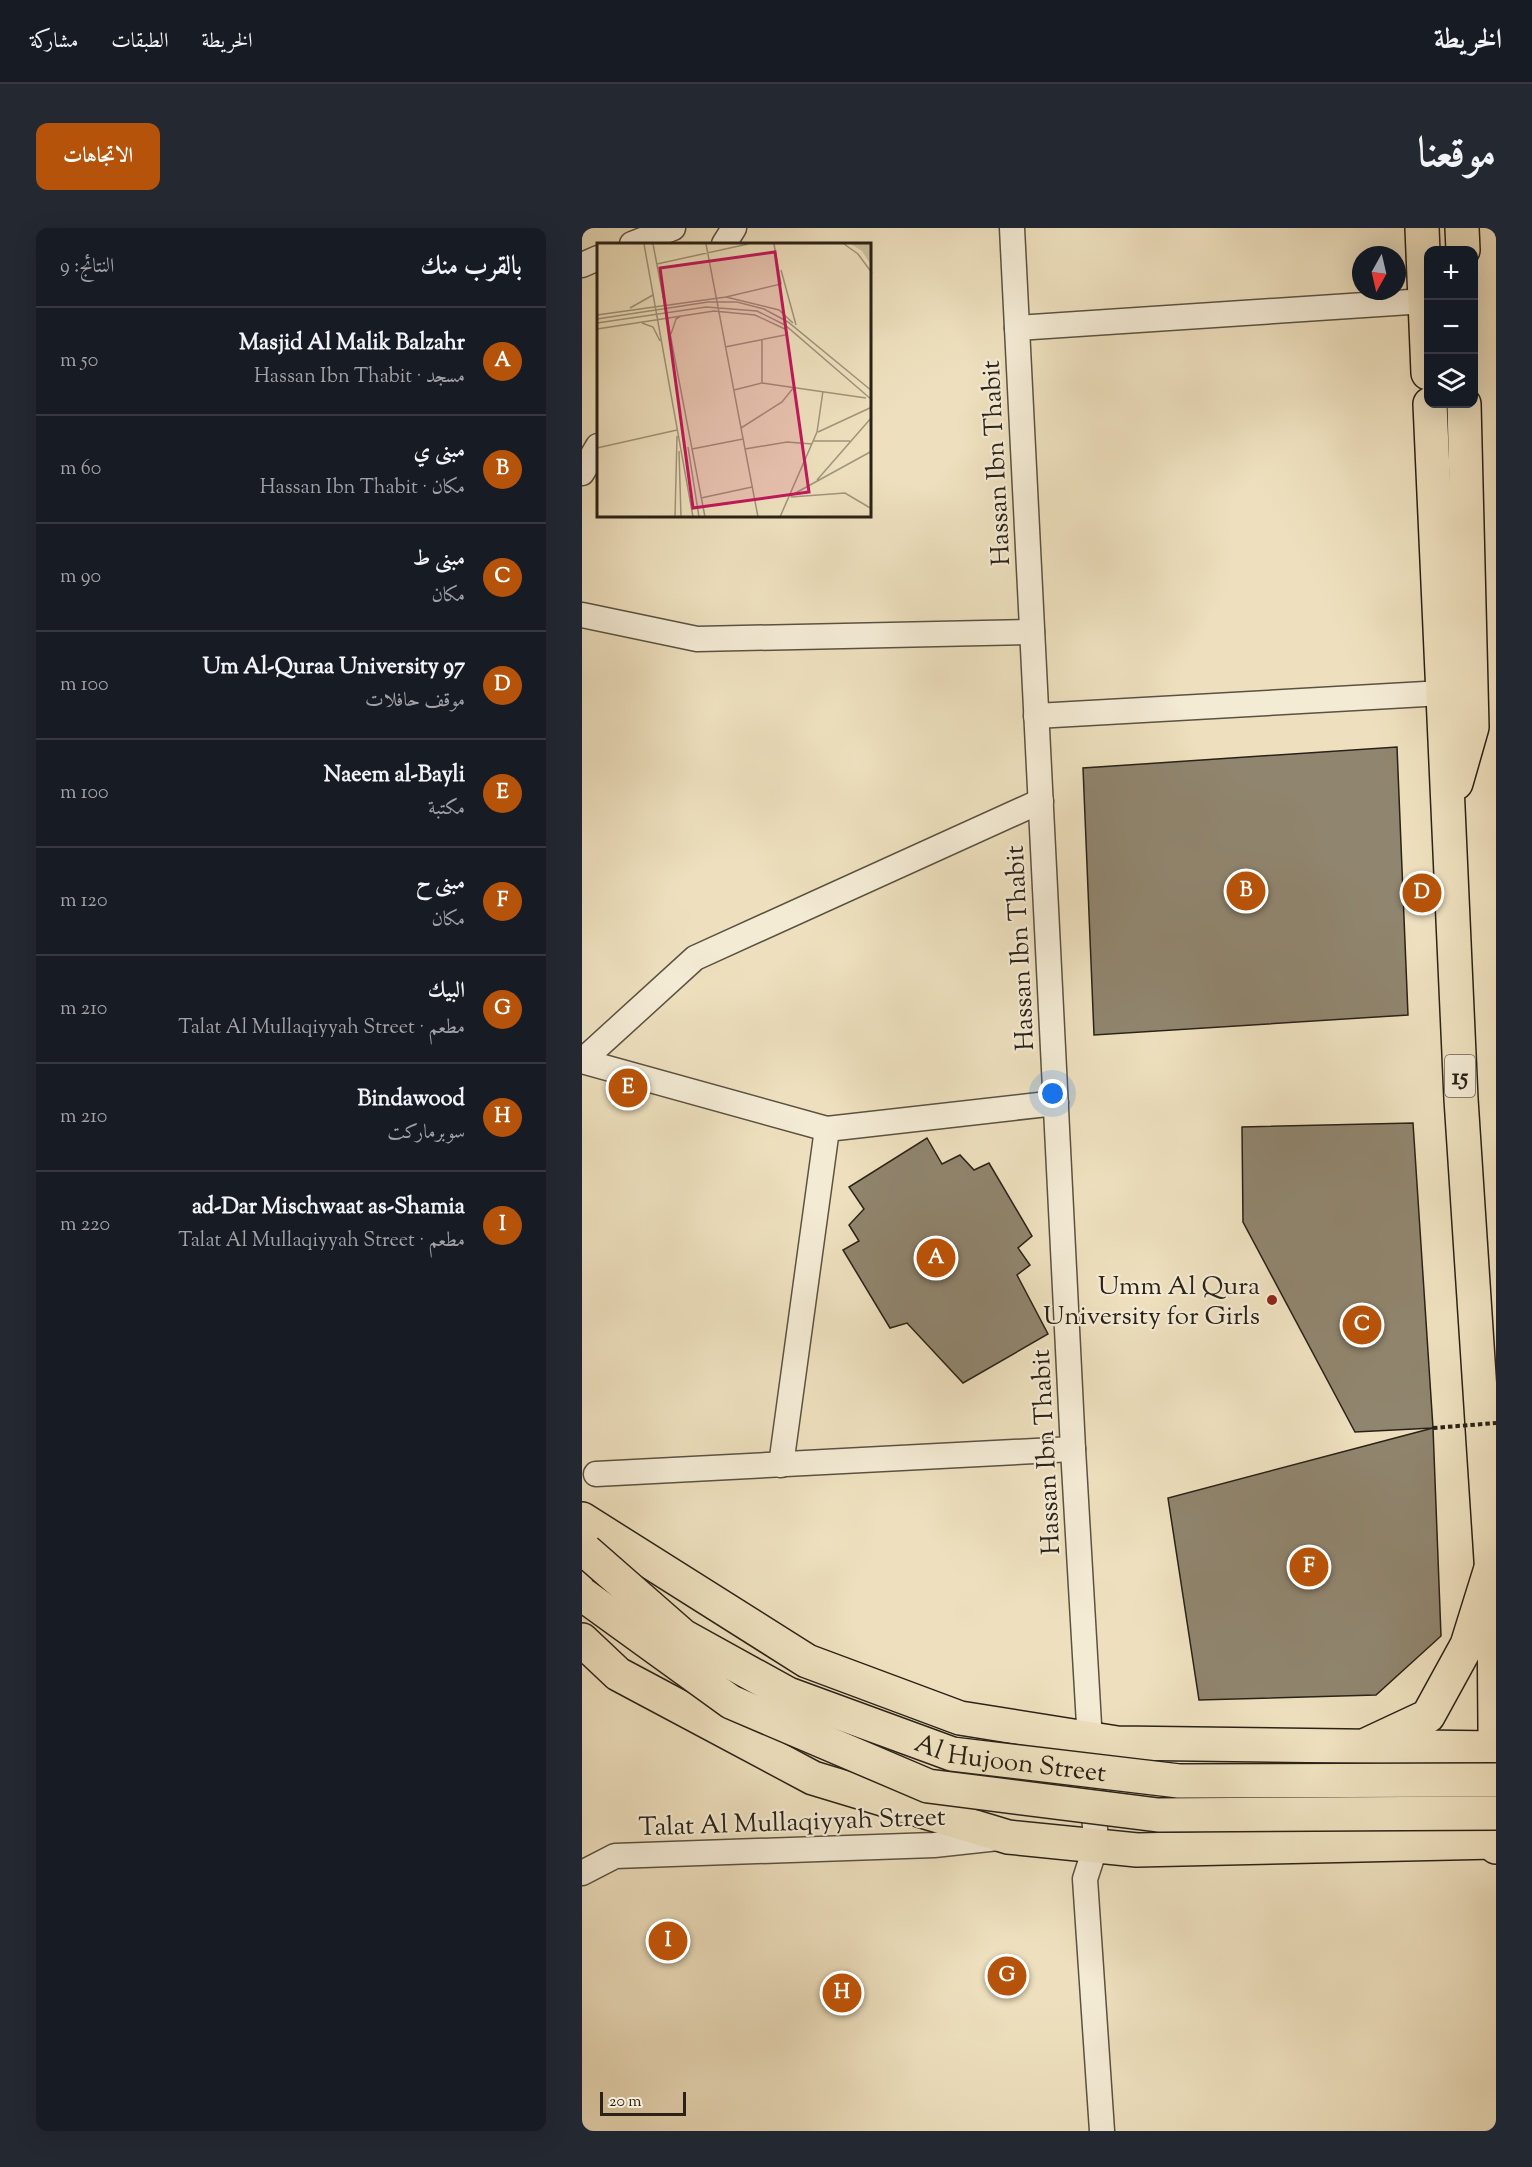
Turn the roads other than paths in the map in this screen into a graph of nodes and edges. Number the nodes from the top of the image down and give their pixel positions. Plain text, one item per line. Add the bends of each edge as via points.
1 (674, 228) edge
2 (734, 228) edge
3 (1012, 228) edge
4 (1422, 228) edge
5 (1462, 228) edge
6 (635, 243) edge
7 (725, 243) edge
8 (1462, 246) edge
9 (597, 258) edge
10 (582, 265) edge
11 (1425, 300) edge
12 (1424, 301) edge
13 (1017, 328) junction
14 (1430, 408) edge
15 (1464, 408) edge
16 (597, 448) edge
17 (582, 473) edge
18 (582, 615) edge
19 (1032, 632) junction
20 (1443, 693) junction
21 (1036, 716) junction
22 (1041, 801) junction
23 (1448, 814) junction
24 (1056, 1103) junction
25 (827, 1129) junction
26 (1073, 1449) junction
27 (782, 1465) junction
28 (596, 1474) dead end
29 (582, 1519) edge
30 (584, 1549) edge
31 (1491, 1566) junction
32 (582, 1594) edge
33 (582, 1640) edge
34 (1089, 1739) junction
35 (1361, 1747) junction
36 (1495, 1748) edge
37 (1496, 1780) edge
38 (1496, 1812) edge
39 (1008, 1837) junction
40 (1496, 1842) edge
41 (1096, 1845) junction
42 (1496, 1847) edge
43 (582, 1873) edge
44 (1102, 2131) edge

1 - 6 street
2 - 7 street
3 - 13 street, Hassan Ibn Thabit
4 - 11 main road
5 - 8 main road
9 - 10 street
12 - 13 street
13 - 19 street, Hassan Ibn Thabit
14 - 20 main road, 15
15 - 23 main road, 15 via 1472,727
16 - 17 street
18 - 19 street via 697,639
19 - 21 street, Hassan Ibn Thabit
20 - 21 street
20 - 23 main road, 15
21 - 22 street, Hassan Ibn Thabit
22 - 24 street, Hassan Ibn Thabit
22 - 25 street via 695,958 582,1061
23 - 31 main road, 15 via 1461,1099
24 - 25 street
24 - 26 street, Hassan Ibn Thabit
25 - 27 street
26 - 27 street
26 - 34 street, Hassan Ibn Thabit
27 - 28 street
29 - 34 main road via 807,1661 960,1719
30 - 37 main road, Al Hujoon Street, bridge via 683,1636 788,1694 952,1754 1179,1781
31 - 35 main road via 1467,1645 1428,1716
31 - 36 main road, 15
32 - 38 main road, Al Hujoon Street, bridge via 731,1702 928,1786 1158,1815
33 - 39 main road via 618,1674 813,1778
34 - 35 main road via 1117,1743
34 - 41 street, Hassan Ibn Thabit
35 - 36 main road
36 - 40 main road, 15
39 - 41 main road
39 - 43 street, Talat Al Mullaqiyyah Street via 934,1845 615,1856
40 - 41 main road via 1137,1850
40 - 42 main road, 15
41 - 44 street via 1084,1879

